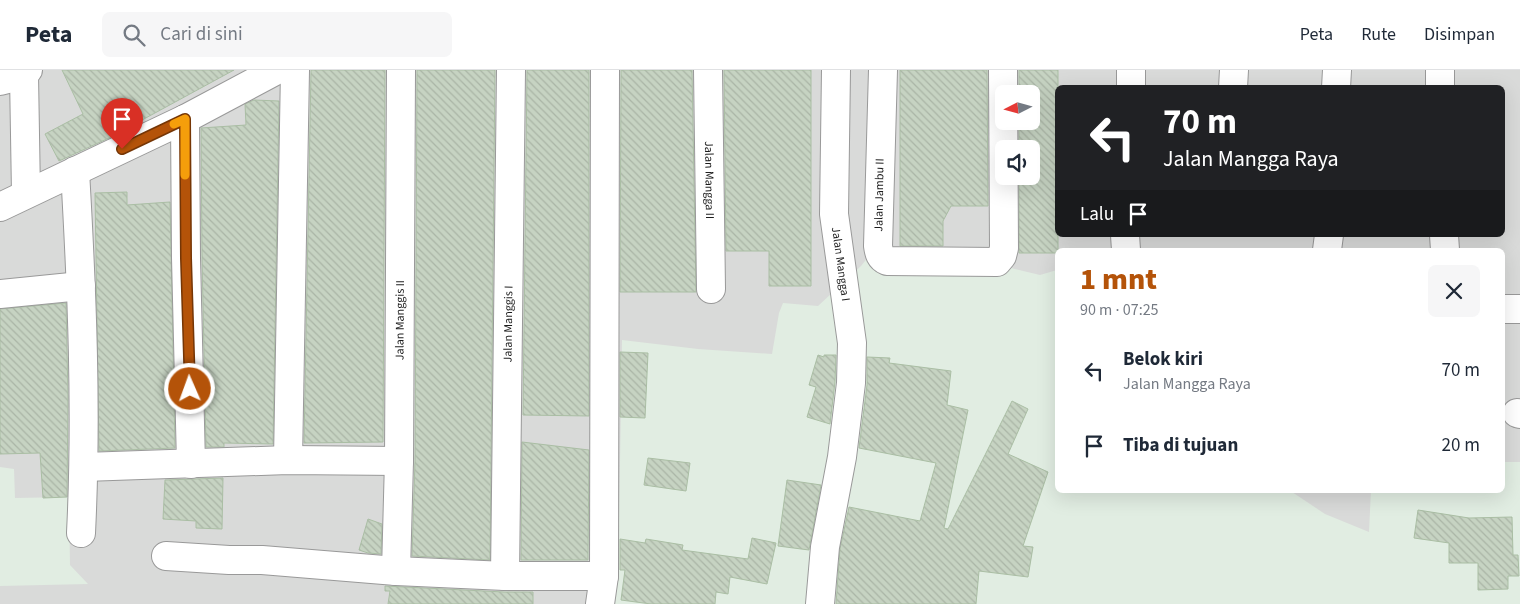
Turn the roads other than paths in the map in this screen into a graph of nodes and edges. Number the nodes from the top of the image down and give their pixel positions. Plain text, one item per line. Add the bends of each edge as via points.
1 (277, 70) edge
2 (295, 70) edge
3 (401, 70) edge
4 (511, 70) edge
5 (605, 70) edge
6 (708, 70) edge
7 (836, 70) edge
8 (882, 70) edge
9 (1003, 70) edge
10 (1131, 70) edge
11 (1234, 70) edge
12 (1337, 70) edge
13 (1440, 70) edge
14 (17, 75) edge
15 (1131, 85) edge
16 (1233, 85) edge
17 (1336, 85) edge
18 (1440, 85) edge
19 (185, 119) junction
20 (75, 171) junction
21 (26, 194) junction
22 (0, 207) edge
23 (81, 286) junction
24 (711, 289) dead end
25 (0, 294) edge
26 (1505, 308) edge
27 (1520, 309) edge
28 (288, 460) junction
29 (399, 461) junction
30 (192, 464) junction
31 (84, 467) junction
32 (81, 533) dead end
33 (166, 556) dead end
34 (396, 570) junction
35 (506, 576) junction
36 (604, 576) junction
37 (600, 604) edge
38 (820, 604) edge

1 - 19 street
2 - 28 street
3 - 29 street, Jalan Manggis II
4 - 35 street, Jalan Manggis I
5 - 36 street
6 - 24 street, Jalan Mangga II
7 - 38 street, Jalan Mangga I via 834,214 852,343 851,383 842,457 825,547
8 - 9 street, Jalan Jambu II via 880,254 886,261 941,262 997,262 1002,256
10 - 15 street
11 - 16 street
12 - 17 street
13 - 18 street
14 - 21 street
19 - 20 street
19 - 30 street
20 - 21 street
20 - 23 street
21 - 22 street
23 - 25 street
23 - 31 street
26 - 27 street
28 - 29 street
28 - 30 street
29 - 34 street, Jalan Manggis II
30 - 31 street
31 - 32 street
33 - 34 street
34 - 35 street
35 - 36 street
36 - 37 street

